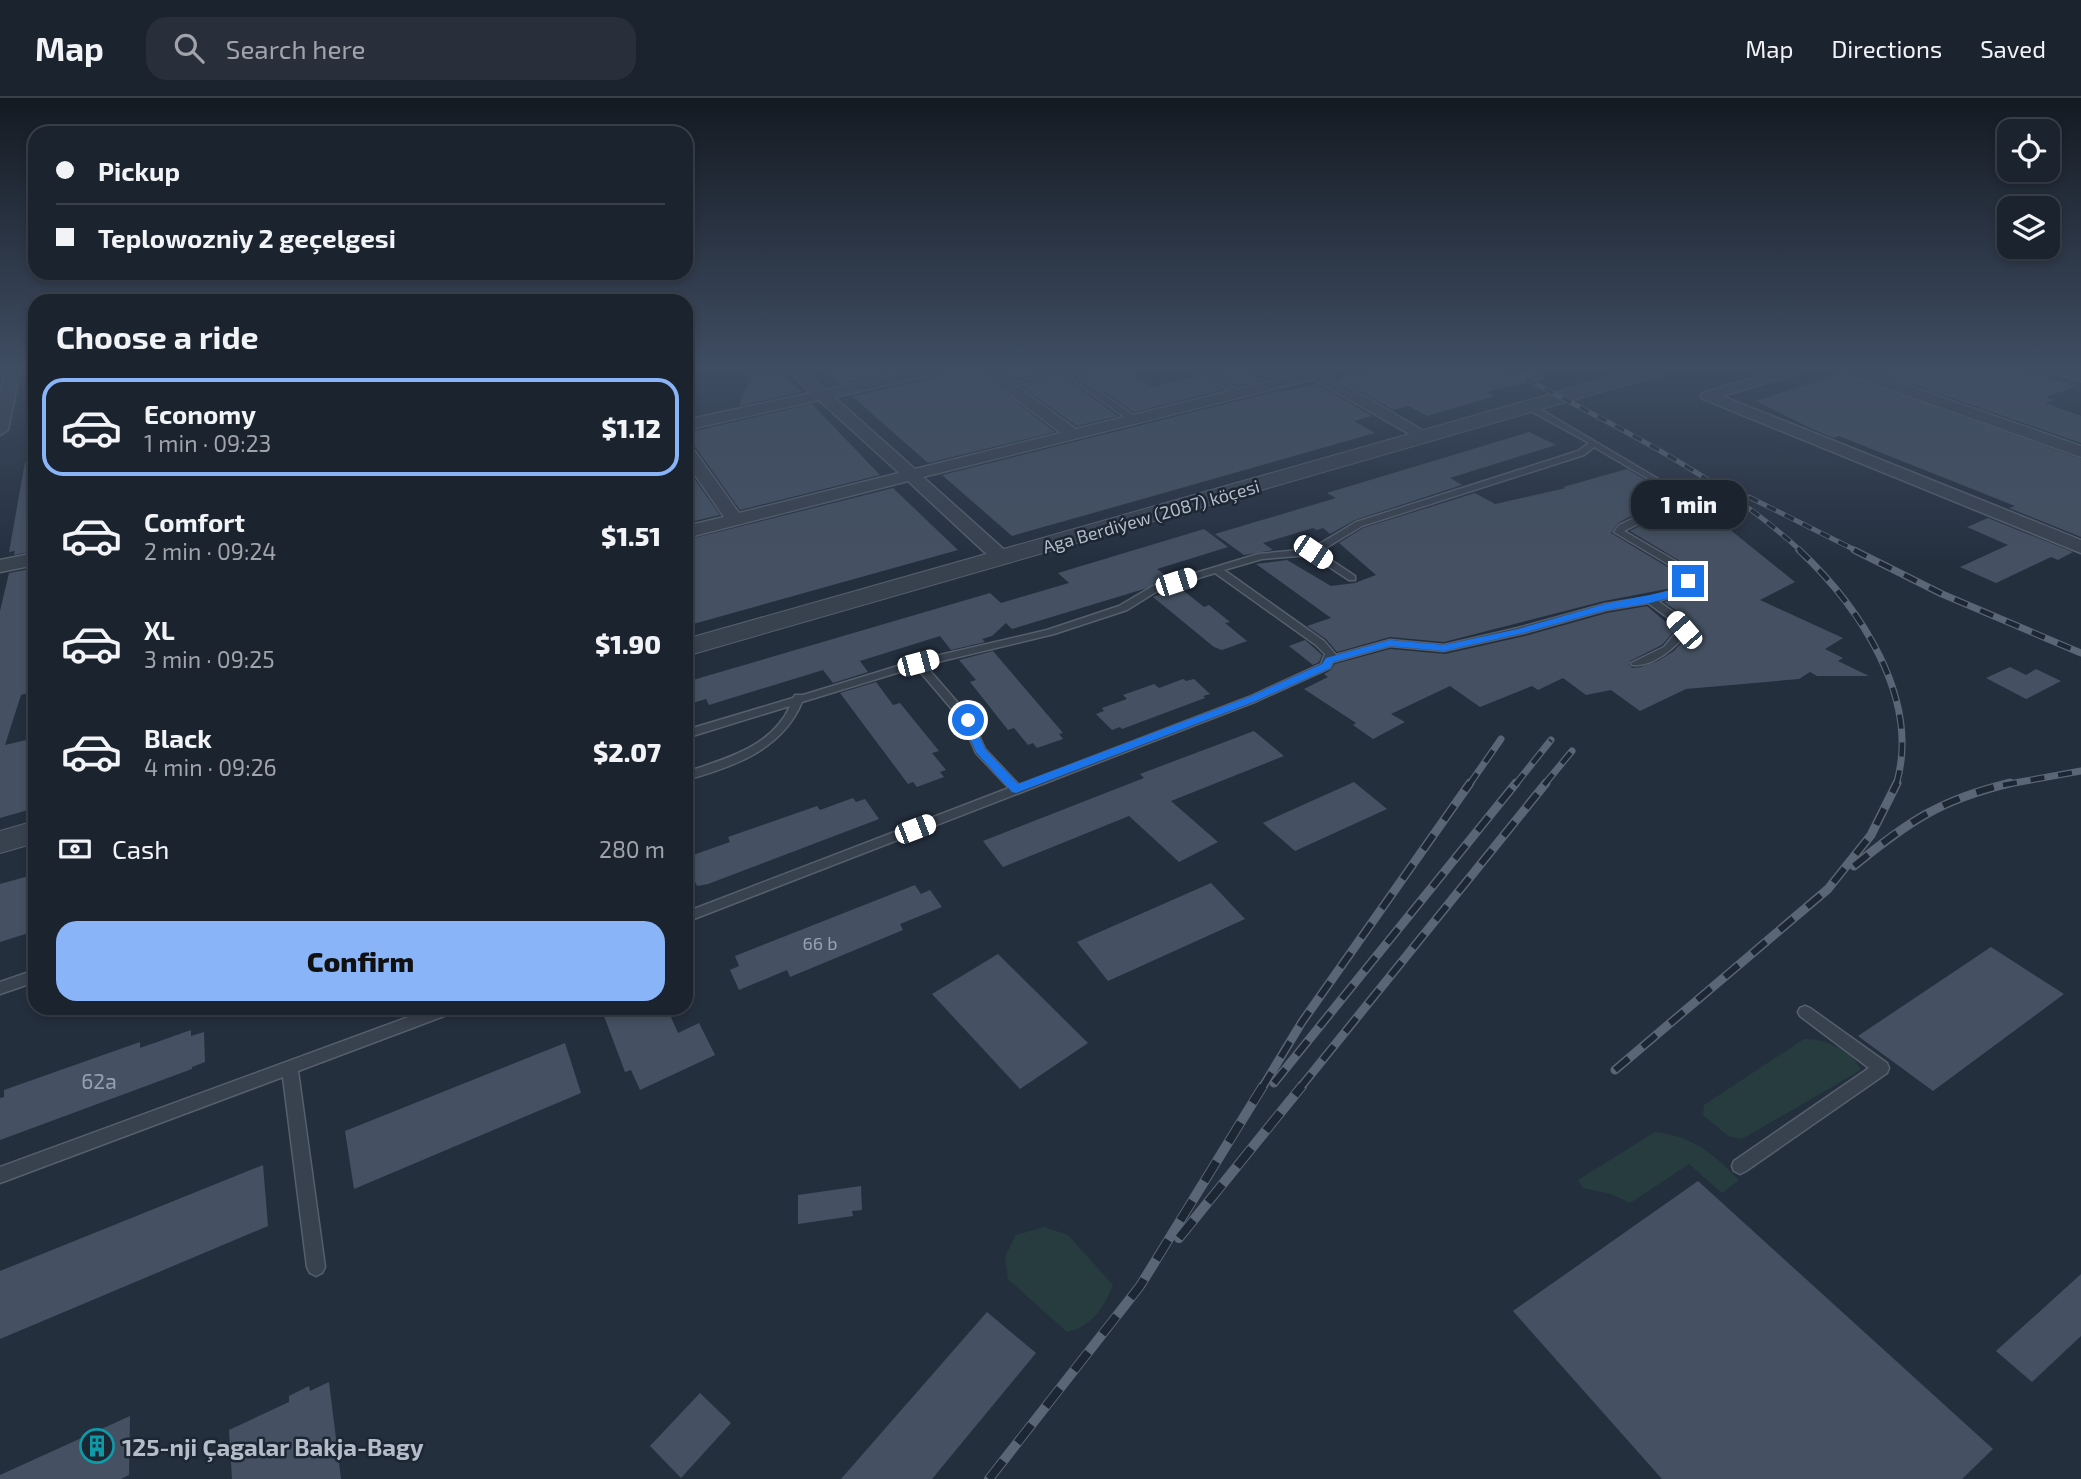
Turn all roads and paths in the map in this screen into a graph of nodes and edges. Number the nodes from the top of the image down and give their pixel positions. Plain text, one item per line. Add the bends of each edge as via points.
1 (868, 434) edge
2 (1080, 434) edge
3 (1422, 434) edge
4 (1435, 434) edge
5 (1579, 434) edge
6 (1801, 434) edge
7 (2031, 434) edge
8 (1075, 436) joint
9 (1426, 437) junction
10 (1594, 443) junction
11 (2081, 452) edge
12 (693, 460) edge
13 (913, 476) junction
14 (735, 520) junction
15 (693, 530) edge
16 (2081, 547) edge
17 (1313, 552) junction
18 (1003, 558) junction
19 (28, 560) edge
20 (0, 566) edge
21 (1216, 569) junction
22 (1352, 578) dead end
23 (1650, 600) junction
24 (693, 646) edge
25 (1329, 660) junction
26 (918, 663) junction
27 (1636, 663) dead end
28 (799, 697) junction
29 (693, 732) edge
30 (693, 774) edge
31 (1016, 789) junction
32 (28, 834) edge
33 (0, 842) edge
34 (693, 915) edge
35 (28, 978) edge
36 (0, 988) edge
37 (1805, 1012) dead end
38 (432, 1015) edge
39 (290, 1069) junction
40 (1740, 1166) dead end
41 (0, 1175) edge
42 (316, 1267) dead end

1 - 13 street
2 - 8 street
3 - 9 street
4 - 9 street, Aga Berdiýew (2087) köçesi
5 - 10 lane
6 - 16 street
7 - 11 street
8 - 13 street
9 - 18 street, Aga Berdiýew (2087) köçesi
10 - 17 lane via 1581,453 1359,523
10 - 23 lane via 1668,487 1670,500 1665,507 1619,532 1687,575 1683,591
12 - 14 street
13 - 14 street
13 - 18 street
14 - 15 street
17 - 21 lane via 1262,556
17 - 22 lane
18 - 24 street, Aga Berdiýew (2087) köçesi
19 - 20 street
21 - 25 lane via 1320,643 1331,653
21 - 26 lane via 1156,588 1123,608 1050,632
23 - 25 lane via 1444,648 1390,643
23 - 27 lane via 1684,630 1668,649
25 - 31 lane via 1326,666 1253,699
26 - 28 lane
26 - 31 lane via 968,720 980,750
28 - 29 lane
28 - 30 lane via 782,729 766,744
31 - 34 lane
32 - 33 street
35 - 36 lane
37 - 40 lane via 1881,1068
38 - 39 lane
39 - 41 lane
39 - 42 lane

